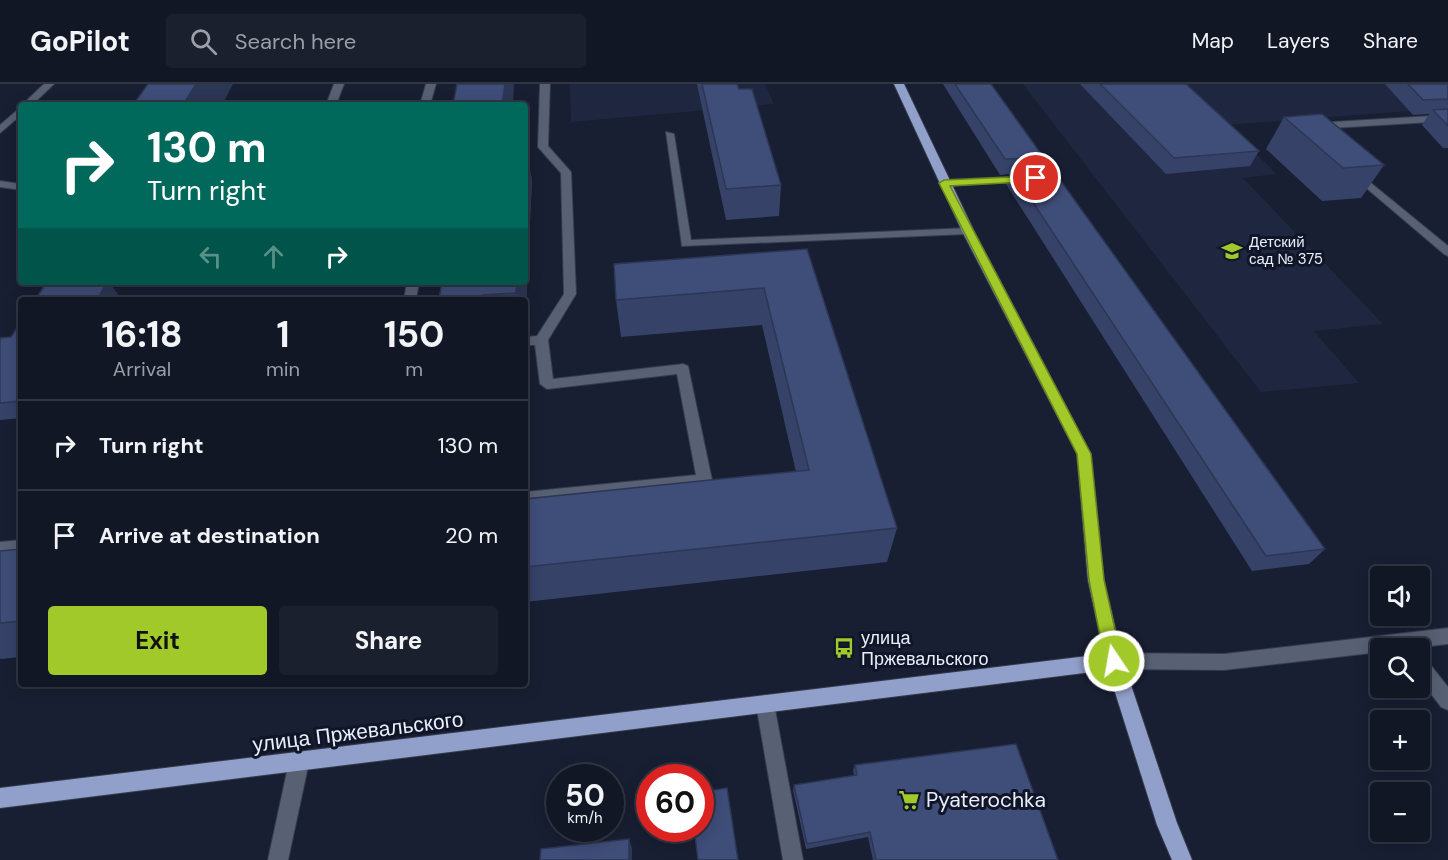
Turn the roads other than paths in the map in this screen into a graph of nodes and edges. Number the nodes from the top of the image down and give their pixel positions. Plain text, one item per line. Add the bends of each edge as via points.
1 (49, 84) edge
2 (339, 84) edge
3 (430, 84) edge
4 (545, 84) edge
5 (899, 84) edge
6 (30, 102) edge
7 (332, 102) edge
8 (426, 102) edge
9 (18, 113) edge
10 (1448, 118) edge
11 (1300, 127) edge
12 (0, 130) edge
13 (669, 134) dead end
14 (1344, 164) edge
15 (1036, 178) edge
16 (944, 183) junction
17 (0, 184) edge
18 (18, 187) edge
19 (968, 231) junction
20 (1448, 252) edge
21 (541, 340) junction
22 (528, 341) edge
23 (528, 498) edge
24 (18, 547) edge
25 (0, 549) edge
26 (1448, 636) edge
27 (1430, 640) edge
28 (1370, 648) edge
29 (1114, 661) junction
30 (1430, 678) edge
31 (1448, 701) edge
32 (765, 704) junction
33 (299, 762) junction
34 (0, 798) edge
35 (278, 860) edge
36 (793, 860) edge
37 (1182, 860) edge

1 - 6 street
2 - 7 street
3 - 8 street
4 - 21 street via 543,147 566,172 570,294
5 - 16 main road
9 - 12 street
10 - 11 street
13 - 19 street via 686,244
14 - 20 street
15 - 16 street
16 - 19 main road
17 - 18 street
19 - 29 main road via 1084,454 1096,580
21 - 22 street
21 - 23 street via 546,384 683,369 704,480
24 - 25 street
26 - 27 street
28 - 29 street via 1224,663
29 - 32 main road, улица Пржевальского
29 - 37 main road
30 - 31 street
32 - 33 main road, улица Пржевальского
32 - 36 street
33 - 34 main road, улица Пржевальского
33 - 35 street

